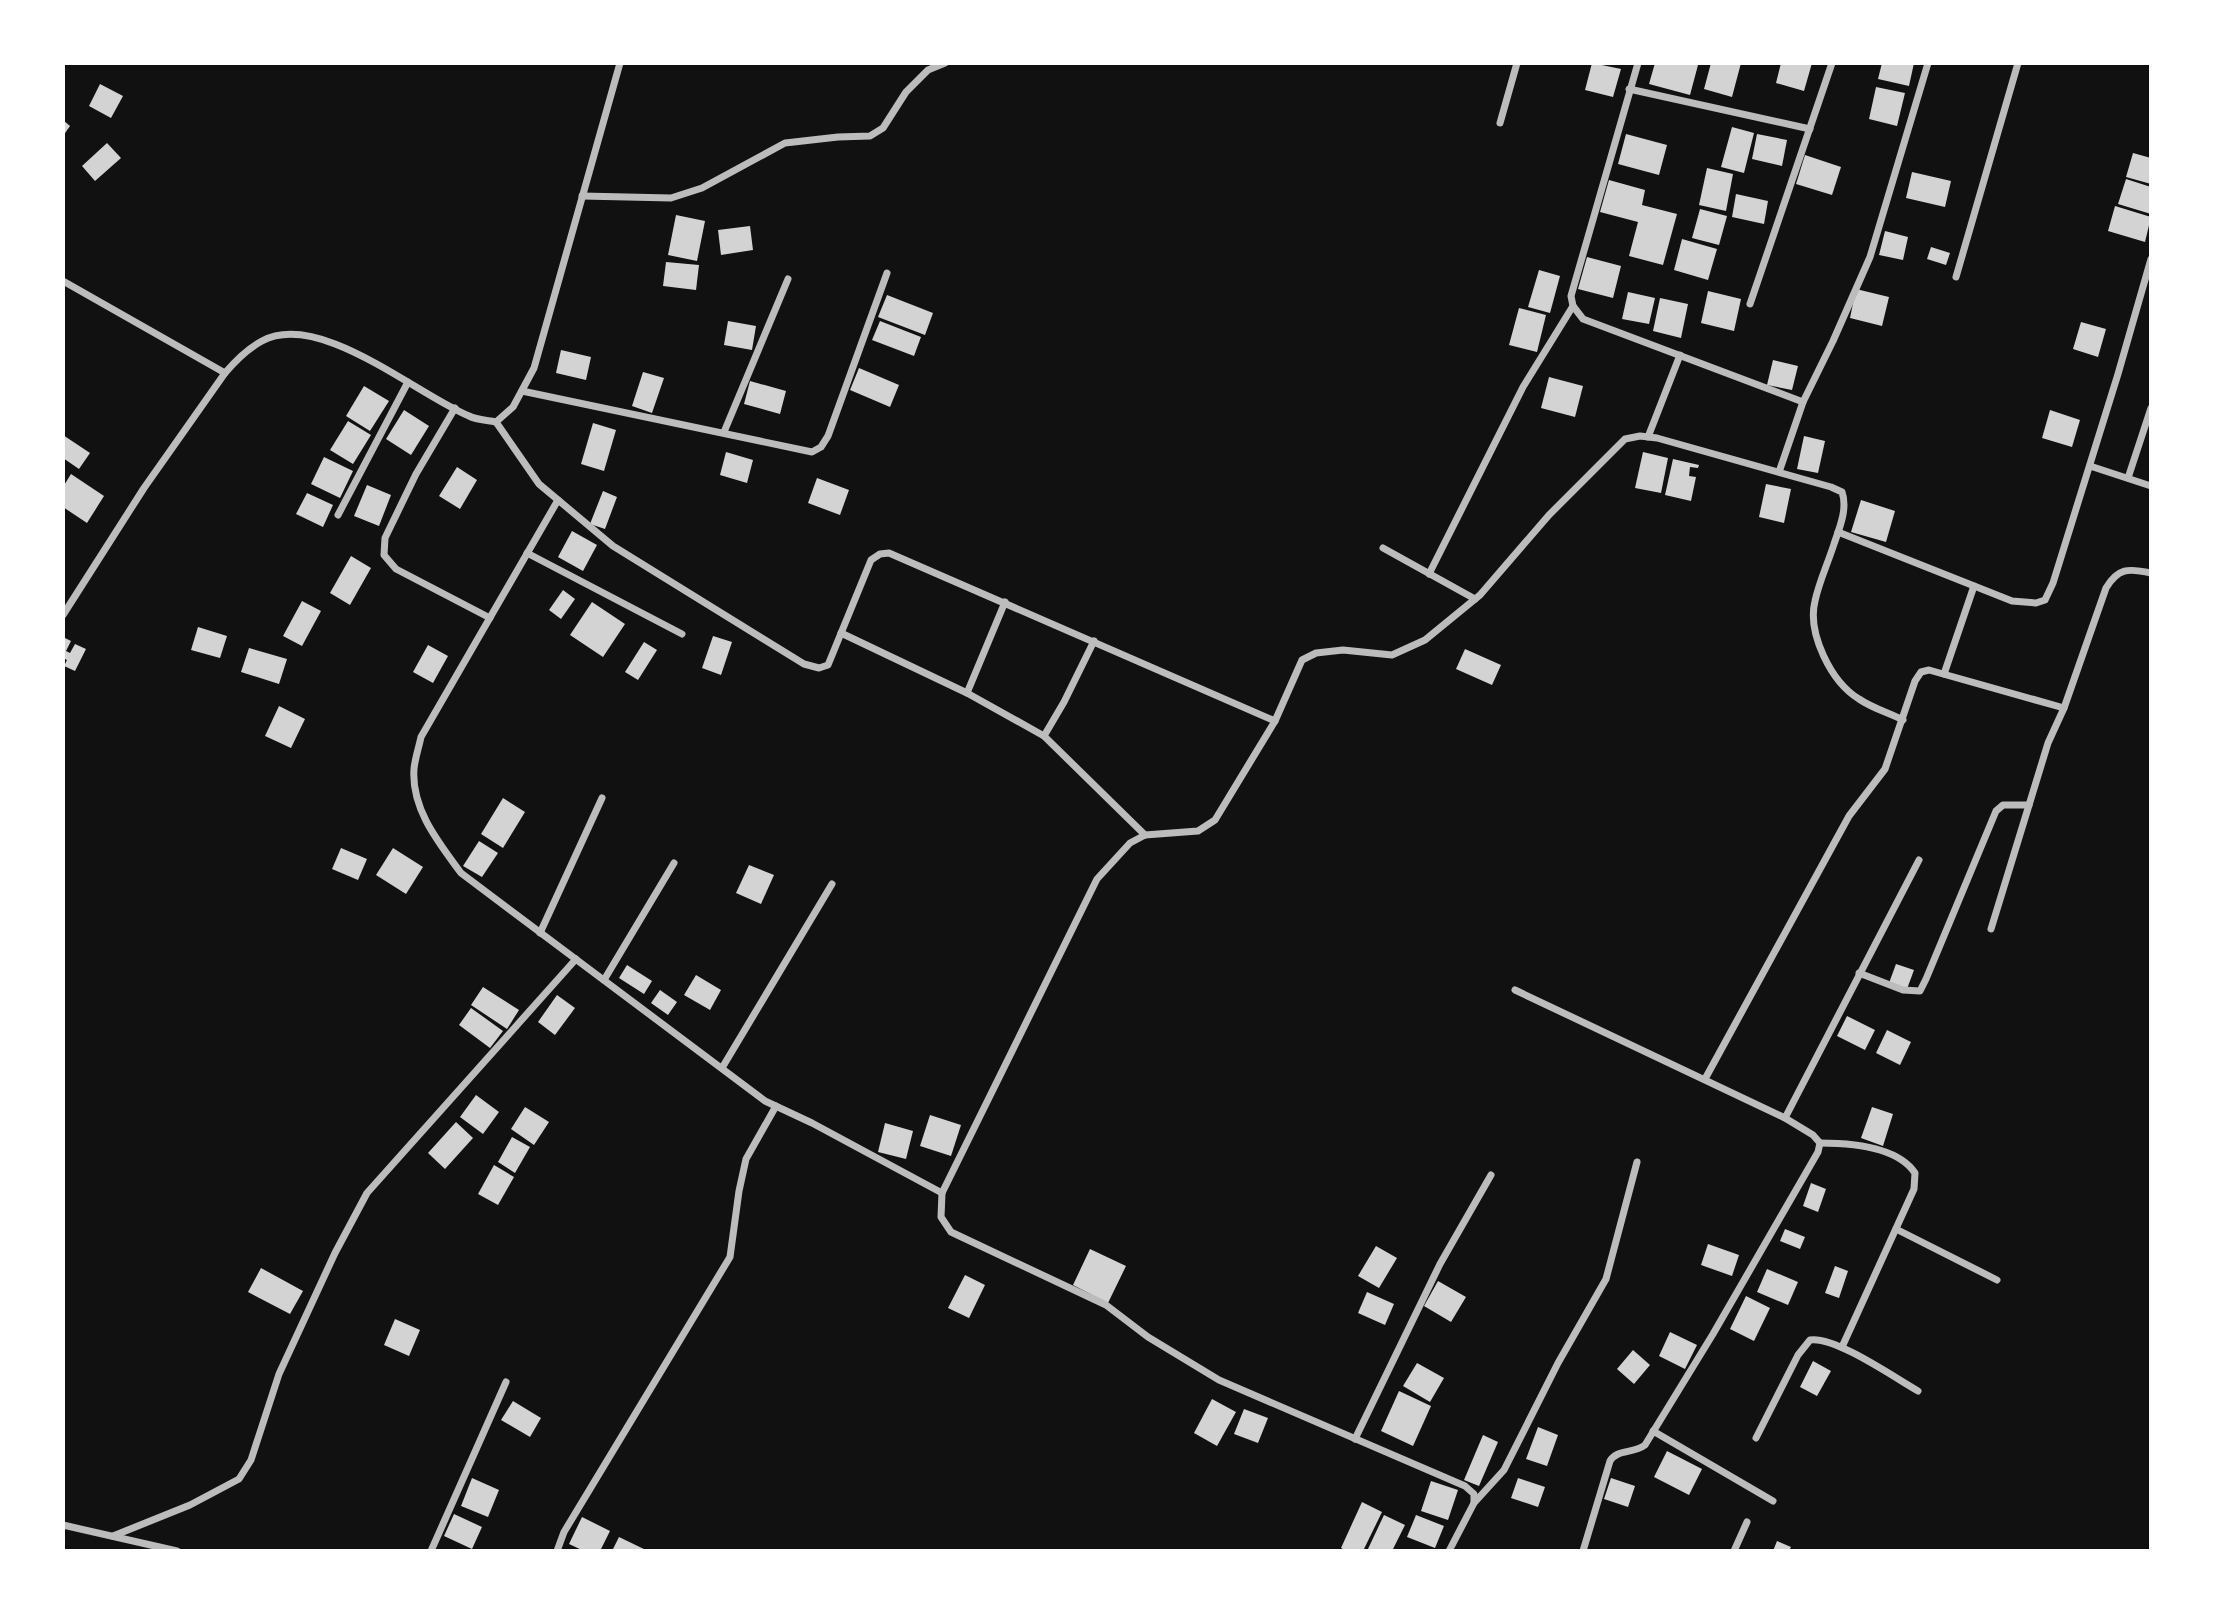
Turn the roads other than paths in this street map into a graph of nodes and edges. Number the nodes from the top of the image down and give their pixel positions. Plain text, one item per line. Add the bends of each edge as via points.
1 (620, 63) edge
2 (946, 63) edge
3 (1517, 63) edge
4 (1638, 63) edge
5 (1832, 63) edge
6 (1928, 63) edge
7 (2018, 63) edge
8 (1629, 89) junction
9 (1500, 122) dead end
10 (1810, 129) junction
11 (582, 196) junction
12 (2151, 259) edge
13 (887, 273) dead end
14 (1956, 277) dead end
15 (788, 279) dead end
16 (63, 281) edge
17 (1750, 304) dead end
18 (1573, 306) junction
19 (1680, 355) junction
20 (225, 373) junction
21 (408, 382) junction
22 (522, 391) junction
23 (1803, 402) junction
24 (455, 408) junction
25 (2151, 408) edge
26 (496, 422) junction
27 (724, 432) junction
28 (1648, 437) junction
29 (2090, 466) junction
30 (1779, 472) junction
31 (2129, 478) junction
32 (2151, 486) edge
33 (558, 500) junction
34 (338, 515) dead end
35 (1838, 532) junction
36 (1383, 548) dead end
37 (527, 553) junction
38 (2151, 573) edge
39 (1429, 574) junction
40 (1974, 586) junction
41 (1475, 599) junction
42 (1005, 602) junction
43 (63, 615) edge
44 (490, 618) junction
45 (841, 633) junction
46 (682, 634) dead end
47 (1094, 641) junction
48 (1944, 674) junction
49 (967, 693) junction
50 (2064, 708) junction
51 (1903, 720) junction
52 (1275, 721) junction
53 (1044, 736) junction
54 (602, 798) dead end
55 (2029, 805) junction
56 (1145, 835) junction
57 (1919, 860) dead end
58 (674, 863) dead end
59 (832, 884) dead end
60 (1991, 929) dead end
61 (540, 933) junction
62 (576, 959) junction
63 (1859, 973) junction
64 (604, 980) junction
65 (1515, 990) dead end
66 (722, 1068) junction
67 (1705, 1079) junction
68 (776, 1106) junction
69 (1785, 1118) junction
70 (1820, 1143) junction
71 (1637, 1162) dead end
72 (1491, 1175) dead end
73 (942, 1193) junction
74 (1896, 1229) junction
75 (1997, 1280) dead end
76 (1842, 1347) junction
77 (506, 1382) dead end
78 (1919, 1391) dead end
79 (1653, 1431) junction
80 (1756, 1438) dead end
81 (1354, 1439) junction
82 (1773, 1501) dead end
83 (1474, 1503) junction
84 (1747, 1522) dead end
85 (63, 1525) edge
86 (113, 1536) junction
87 (177, 1551) edge
88 (431, 1551) edge
89 (557, 1551) edge
90 (1449, 1551) edge
91 (1583, 1551) edge
92 (1734, 1551) edge

1 - 11 street
2 - 11 street via 928,70 906,92 883,128 870,136 785,143 702,188 671,198
3 - 9 street
4 - 8 street
5 - 10 street
6 - 23 street via 1870,257
7 - 14 street
8 - 10 street
8 - 18 street via 1571,296
10 - 17 street
11 - 22 street via 534,368
12 - 29 street
13 - 27 street via 821,447 812,452
15 - 27 street
16 - 20 street
18 - 19 street via 1583,319
18 - 39 street via 1523,387
19 - 23 street
19 - 28 street
20 - 21 street via 264,340 292,334 314,336 346,348
20 - 43 street
21 - 24 street
21 - 34 street
22 - 26 street
22 - 27 street
23 - 30 street
24 - 26 street
24 - 44 street via 385,538 384,555 396,569
25 - 31 street
26 - 33 street via 538,484
28 - 30 street
28 - 41 street via 1625,439
29 - 31 street
29 - 40 street via 2045,600 2012,601
30 - 35 street via 1842,492 1845,500
31 - 32 street
33 - 37 street
33 - 45 street via 613,546 804,664 828,665
35 - 40 street
35 - 51 street via 1814,603 1818,642 1844,687
36 - 39 street
37 - 44 street
37 - 46 street
38 - 50 street via 2124,570 2115,574
39 - 41 street
40 - 48 street
41 - 52 street via 1426,640 1392,655 1343,650 1316,653 1303,660
42 - 45 street via 890,553 880,554 872,560
42 - 47 street
42 - 49 street
44 - 61 street via 421,737 414,770 417,803 461,873
45 - 49 street
47 - 52 street
47 - 53 street
48 - 50 street
48 - 51 street via 1921,672
49 - 53 street
50 - 55 street
51 - 67 street via 1885,769 1849,816
52 - 56 street via 1215,820 1198,831
53 - 56 street
54 - 61 street
55 - 60 street
55 - 63 street via 2003,805 1996,811 1920,991 1903,990
56 - 73 street via 1130,843 1097,879
57 - 63 street
58 - 64 street
59 - 66 street
61 - 62 street
62 - 64 street
62 - 86 street via 367,1193 334,1252 279,1374 251,1460 239,1479
63 - 69 street
64 - 66 street
65 - 67 street
66 - 68 street
67 - 69 street
68 - 73 street
68 - 89 street via 746,1159 730,1257 564,1532
69 - 70 street
70 - 74 street via 1852,1143 1895,1156 1911,1166 1913,1189
70 - 79 street
71 - 83 street via 1606,1279 1504,1470
72 - 81 street via 1440,1264
73 - 81 street via 941,1217 951,1232 1105,1306 1219,1380
74 - 75 street
74 - 76 street
76 - 78 street
76 - 80 street via 1827,1340 1810,1340
77 - 88 street
79 - 82 street
79 - 91 street via 1638,1450 1613,1455
81 - 83 street via 1465,1486 1474,1494
83 - 90 street
84 - 92 street
85 - 86 street
86 - 87 street

